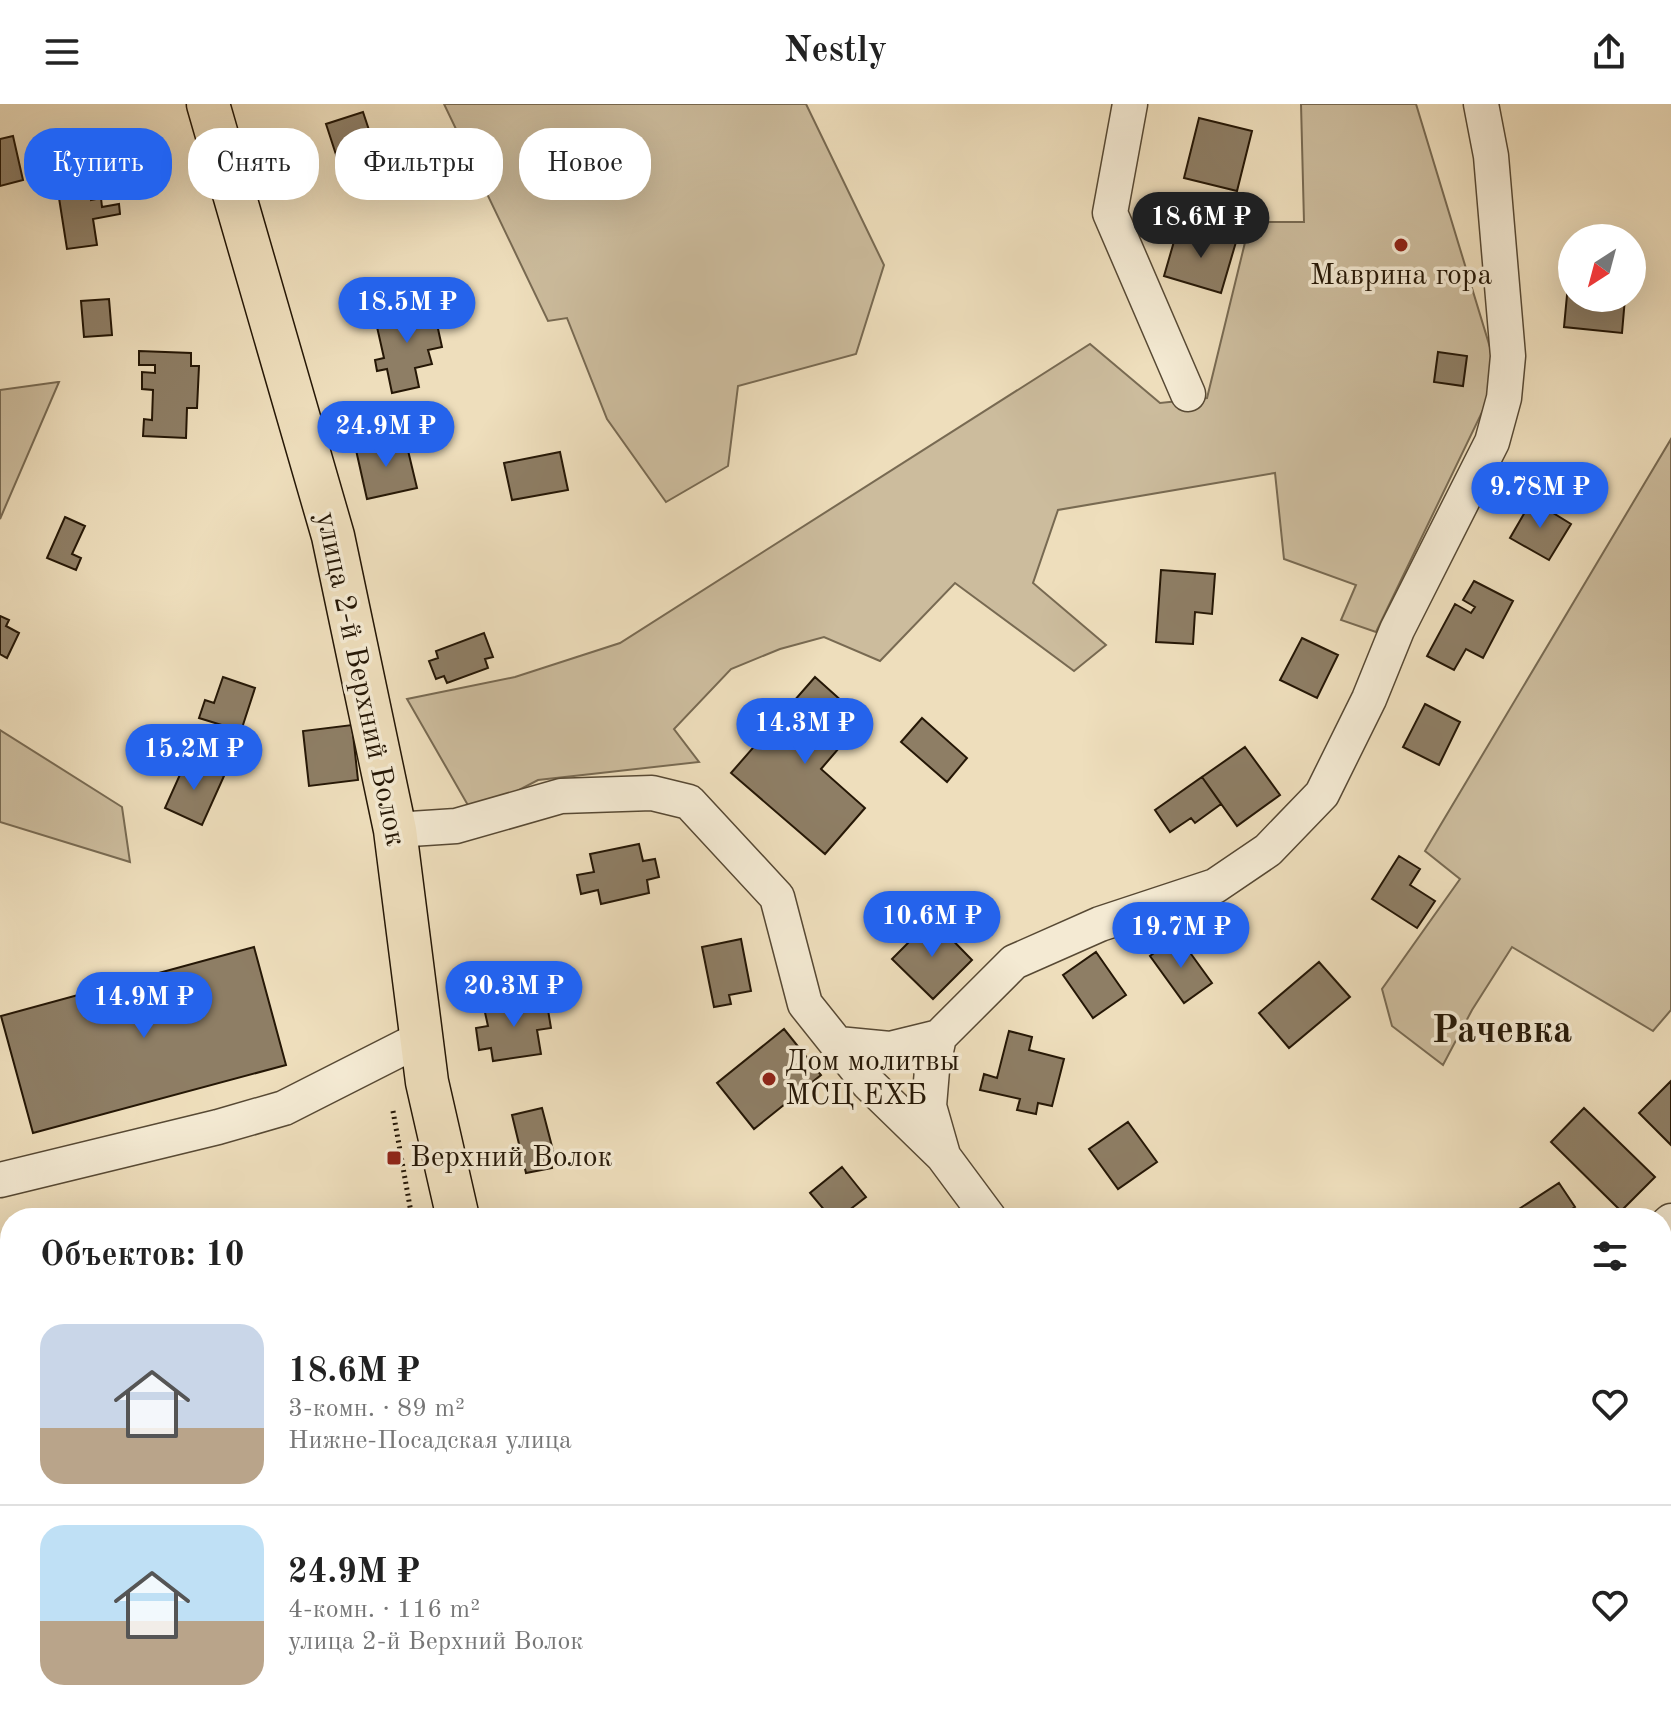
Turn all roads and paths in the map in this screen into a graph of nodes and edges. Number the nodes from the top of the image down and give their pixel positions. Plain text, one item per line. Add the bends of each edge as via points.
1 (208, 104) edge
2 (1130, 104) edge
3 (1481, 104) edge
4 (1188, 394) dead end
5 (395, 830) junction
6 (939, 1037) junction
7 (422, 1038) junction
8 (838, 1044) junction
9 (943, 1156) junction
10 (0, 1180) edge
11 (456, 1208) edge
12 (982, 1208) edge

1 - 5 main road, улица 2-й Верхний Волок via 333,536
2 - 4 street via 1110,213
3 - 6 street via 1491,156 1507,340 1504,398 1492,442 1322,794 1268,850 1215,886 1100,924 1014,962
5 - 7 main road, улица 2-й Верхний Волок
5 - 8 street via 456,826 561,796 652,793 689,802 777,897 805,1004
6 - 8 street via 890,1049
6 - 9 street via 929,1106
7 - 10 street via 284,1108
7 - 11 main road, улица 2-й Верхний Волок
8 - 9 street via 877,1092
9 - 12 street

